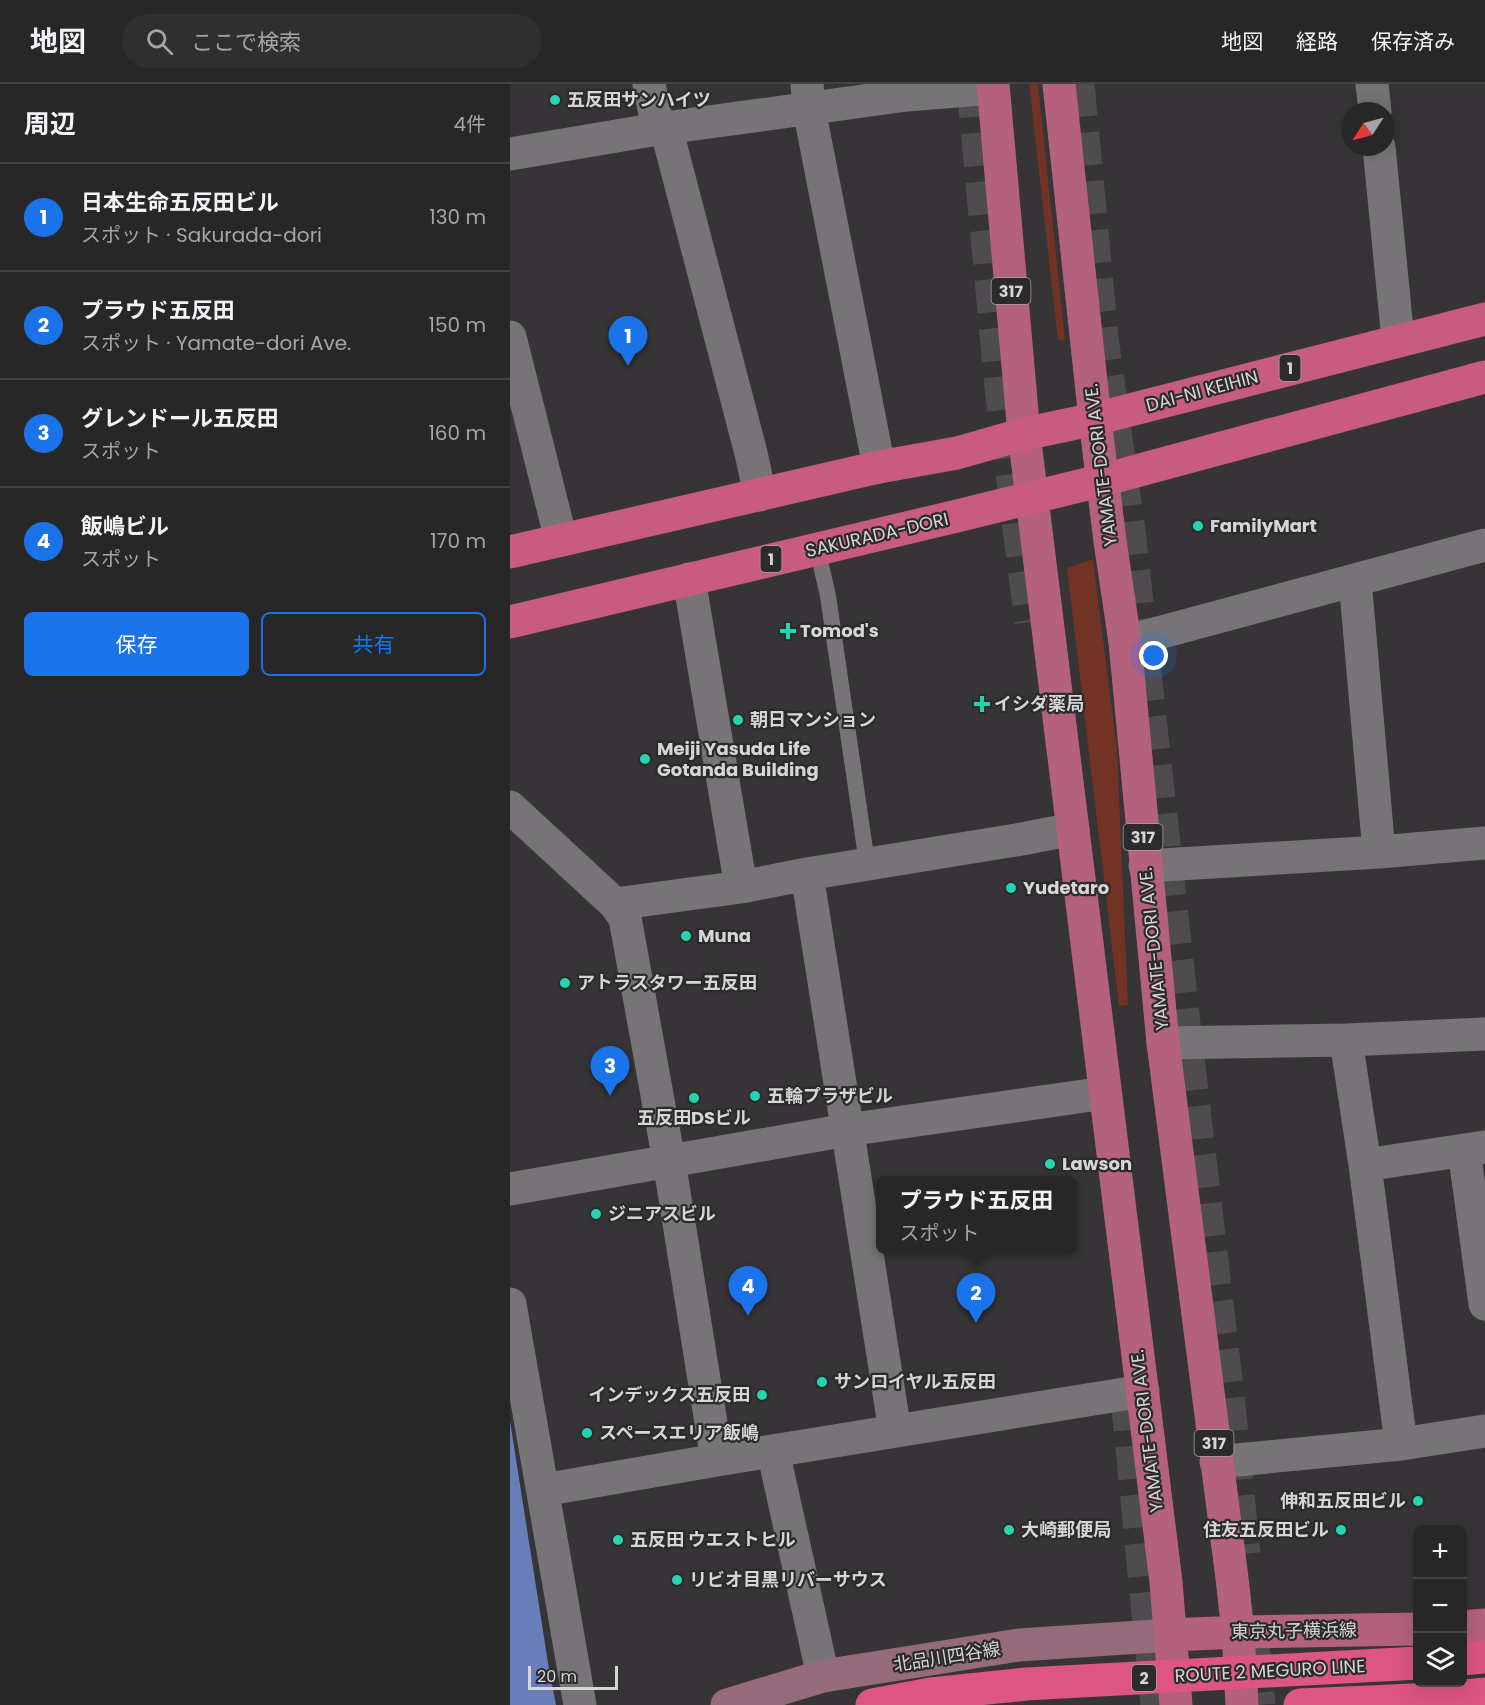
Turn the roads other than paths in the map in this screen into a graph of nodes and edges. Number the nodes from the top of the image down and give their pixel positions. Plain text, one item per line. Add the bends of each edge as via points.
1 (649, 84) edge
2 (1059, 84) edge
3 (1372, 84) edge
4 (993, 86) edge
5 (808, 96) edge
6 (1374, 102) edge
7 (662, 128) junction
8 (510, 154) edge
9 (1380, 156) edge
10 (1485, 319) edge
11 (510, 337) edge
12 (1398, 340) junction
13 (1485, 376) edge
14 (1095, 419) junction
15 (1024, 434) junction
16 (879, 467) junction
17 (1103, 480) junction
18 (760, 495) junction
19 (1032, 497) junction
20 (561, 540) junction
21 (1485, 545) edge
22 (817, 548) junction
23 (510, 552) edge
24 (689, 579) junction
25 (1355, 580) junction
26 (510, 622) edge
27 (1125, 642) junction
28 (510, 807) edge
29 (1073, 829) junction
30 (1485, 843) edge
31 (1379, 852) junction
32 (867, 863) junction
33 (1146, 866) junction
34 (807, 874) junction
35 (741, 887) junction
36 (615, 904) junction
37 (1485, 1034) edge
38 (1347, 1040) junction
39 (1163, 1043) junction
40 (1105, 1093) junction
41 (847, 1130) junction
42 (1475, 1148) edge
43 (669, 1161) junction
44 (1365, 1165) junction
45 (510, 1189) edge
46 (510, 1304) edge
47 (1485, 1304) edge
48 (1143, 1391) junction
49 (895, 1431) junction
50 (1485, 1431) edge
51 (1401, 1444) junction
52 (773, 1451) junction
53 (717, 1460) junction
54 (1216, 1462) junction
55 (543, 1490) junction
56 (1485, 1625) edge
57 (1467, 1627) edge
58 (1413, 1629) edge
59 (1238, 1632) junction
60 (1171, 1635) junction
61 (1485, 1657) edge
62 (1467, 1659) edge
63 (1413, 1663) edge
64 (823, 1676) junction
65 (1485, 1694) edge
66 (580, 1705) edge
67 (727, 1705) edge
68 (872, 1705) edge
69 (1176, 1705) edge
70 (1242, 1705) edge
71 (1300, 1705) edge

1 - 7 street
2 - 14 main road, YAMATE-DORI AVE. / 317
3 - 6 street
4 - 5 street via 907,95
4 - 15 main road, YAMATE-DORI AVE. / 317
5 - 7 street
5 - 16 street
7 - 8 street
7 - 18 street
9 - 12 street
10 - 12 highway, DAI-NI KEIHIN / 1
11 - 20 street
12 - 14 highway, DAI-NI KEIHIN / 1
13 - 17 highway, 1
14 - 15 highway, DAI-NI KEIHIN / 1
14 - 17 main road, YAMATE-DORI AVE. / 317
15 - 16 highway, 1 via 957,453
15 - 19 main road, YAMATE-DORI AVE. / 317
16 - 18 highway, 1
17 - 19 highway, SAKURADA-DORI / 1
17 - 27 main road, YAMATE-DORI AVE. / 317
18 - 20 highway, 1
19 - 22 highway, SAKURADA-DORI / 1
19 - 29 main road, YAMATE-DORI AVE. / 317
20 - 23 highway, 1
21 - 25 street
22 - 24 highway, SAKURADA-DORI / 1
22 - 32 lane via 828,596
24 - 26 highway, SAKURADA-DORI / 1
24 - 35 street
25 - 27 street
25 - 31 street
27 - 33 main road, YAMATE-DORI AVE. / 317
28 - 36 street
29 - 32 street
29 - 40 main road, YAMATE-DORI AVE. / 317
30 - 31 street
31 - 33 street
32 - 34 street
33 - 39 main road, YAMATE-DORI AVE. / 317
34 - 35 street
34 - 41 street
35 - 36 street
36 - 43 street via 625,918
37 - 38 street
38 - 39 street
38 - 44 street
39 - 54 main road, YAMATE-DORI AVE. / 317
40 - 41 street
40 - 48 main road, YAMATE-DORI AVE. / 317
41 - 43 street
41 - 49 street
42 - 44 street
42 - 47 street
43 - 45 street
43 - 53 street
44 - 51 street
46 - 55 street
48 - 49 street
48 - 60 main road, YAMATE-DORI AVE. / 317
49 - 52 street
50 - 51 street
51 - 54 street
52 - 53 street
52 - 64 street
53 - 55 street
54 - 59 main road, YAMATE-DORI AVE. / 317
55 - 66 street
56 - 57 main road
58 - 59 main road, 東京丸子横浜線
59 - 60 main road, 東京丸子横浜線
59 - 70 main road, YAMATE-DORI AVE. / 317
60 - 64 main road, 北品川四谷線 via 1019,1645
60 - 69 main road, YAMATE-DORI AVE. / 317
61 - 62 highway
63 - 68 highway, ROUTE 2 MEGURO LINE / 2 via 1026,1684
64 - 67 main road, 北品川四谷線
65 - 71 highway, ROUTE 2 MEGURO LINE

